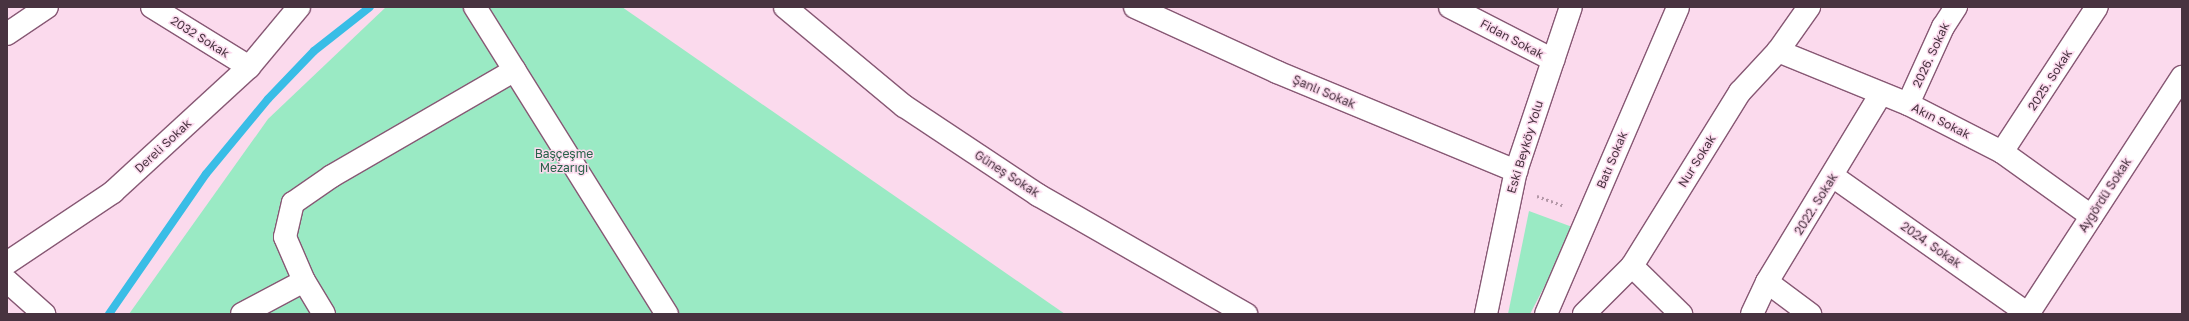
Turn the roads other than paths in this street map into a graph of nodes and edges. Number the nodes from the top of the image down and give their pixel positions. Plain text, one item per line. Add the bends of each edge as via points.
1 (47, 7) edge
2 (152, 7) edge
3 (299, 7) edge
4 (475, 7) edge
5 (785, 7) edge
6 (1135, 7) edge
7 (1450, 7) edge
8 (1571, 7) edge
9 (1678, 7) edge
10 (1809, 7) edge
11 (1956, 7) edge
12 (2097, 7) edge
13 (7, 34) edge
14 (1778, 51) junction
15 (1553, 60) junction
16 (249, 67) junction
17 (515, 70) junction
18 (2182, 77) edge
19 (1881, 94) junction
20 (1908, 104) junction
21 (2002, 152) junction
22 (1834, 177) junction
23 (1514, 179) junction
24 (2091, 216) junction
25 (7, 263) edge
26 (1632, 266) junction
27 (7, 281) edge
28 (304, 281) junction
29 (1766, 282) junction
30 (44, 314) edge
31 (242, 314) edge
32 (324, 314) edge
33 (667, 314) edge
34 (1246, 314) edge
35 (1486, 314) edge
36 (1546, 314) edge
37 (1584, 314) edge
38 (1681, 314) edge
39 (1752, 314) edge
40 (1810, 314) edge
41 (2028, 314) edge

1 - 13 street
2 - 16 street, 2032 Sokak
3 - 16 street, Dereli Sokak
4 - 17 street
5 - 34 street, Güneş Sokak via 904,106 1038,195
6 - 23 street, Şanlı Sokak
7 - 15 street, Fidan Sokak
8 - 15 street, Eski Beyköy Yolu
9 - 36 street, Batı Sokak
10 - 14 street, Nur Sokak
11 - 20 street, 2026. Sokak via 1943,27
12 - 21 street, 2025. Sokak
14 - 19 street, Akın Sokak
14 - 26 street, Nur Sokak via 1740,92
15 - 23 street, Eski Beyköy Yolu
16 - 25 street, Dereli Sokak via 113,192
17 - 28 street via 332,176 293,204 285,237
17 - 33 street
18 - 24 street, Aygördü Sokak
19 - 20 street, Akın Sokak
19 - 22 street, 2022. Sokak
20 - 21 street, Akın Sokak
21 - 24 street, Akın Sokak
22 - 29 street, 2022. Sokak
22 - 41 street, 2024. Sokak
23 - 35 street, Eski Beyköy Yolu
24 - 41 street, Aygördü Sokak
26 - 37 street, Nur Sokak
26 - 38 street
27 - 30 street
28 - 31 street
28 - 32 street
29 - 39 street, 2022. Sokak
29 - 40 street

